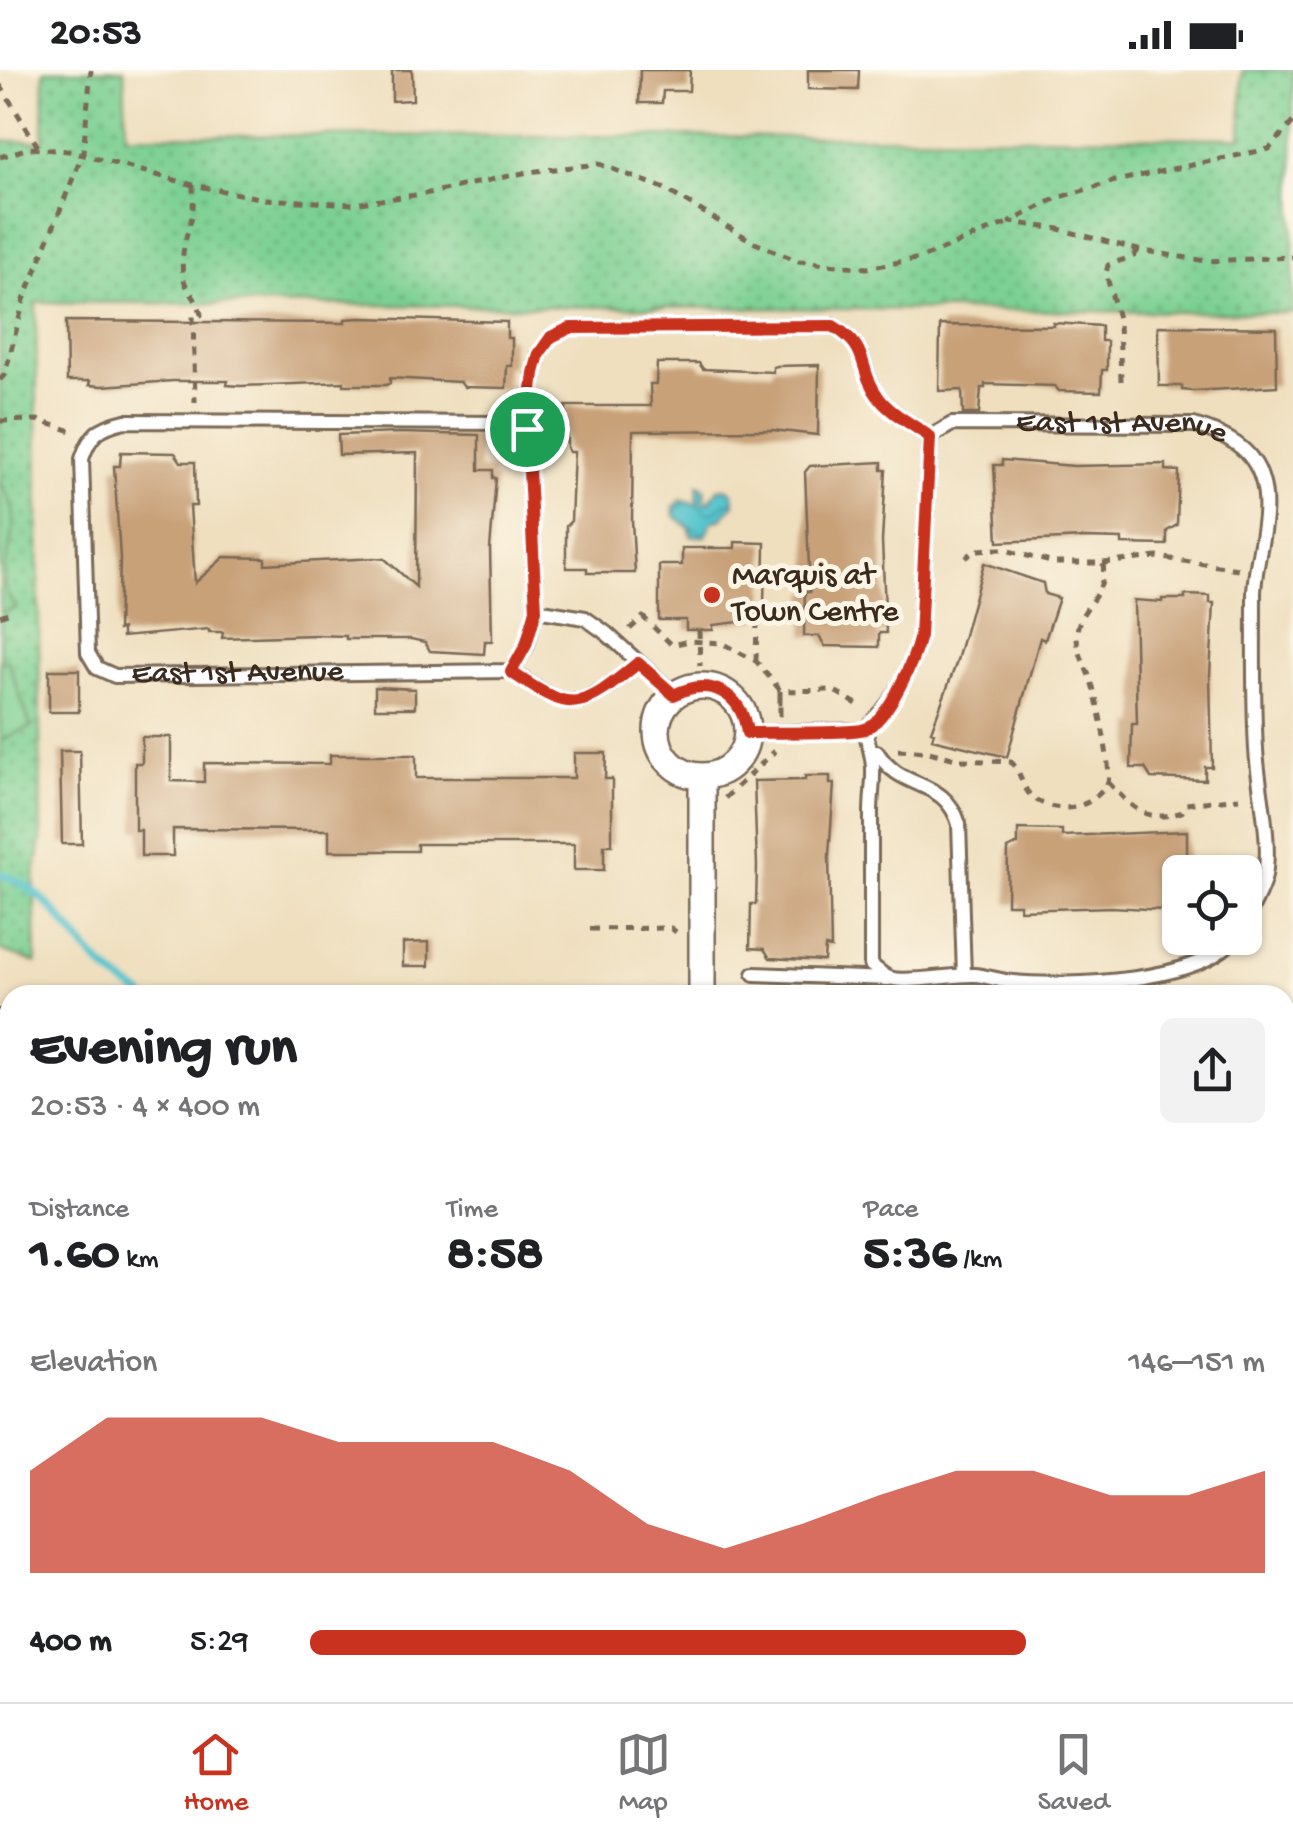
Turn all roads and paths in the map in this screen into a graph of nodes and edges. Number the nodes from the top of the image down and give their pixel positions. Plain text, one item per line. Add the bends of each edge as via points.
1 (91, 70) edge
2 (0, 85) edge
3 (1293, 122) edge
4 (40, 150) junction
5 (84, 154) junction
6 (0, 156) edge
7 (194, 185) junction
8 (1010, 222) junction
9 (1138, 250) junction
10 (1293, 257) edge
11 (0, 380) edge
12 (1121, 381) dead end
13 (0, 421) edge
14 (196, 421) junction
15 (527, 429) junction
16 (930, 437) junction
17 (89, 438) junction
18 (966, 558) dead end
19 (1103, 563) junction
20 (1254, 572) junction
21 (536, 610) junction
22 (10, 612) dead end
23 (0, 616) edge
24 (756, 620) dead end
25 (699, 630) dead end
26 (699, 641) junction
27 (618, 642) junction
28 (756, 661) junction
29 (638, 663) junction
30 (700, 666) dead end
31 (511, 672) junction
32 (674, 695) junction
33 (780, 702) junction
34 (863, 707) dead end
35 (780, 714) dead end
36 (864, 730) junction
37 (747, 733) junction
38 (782, 746) dead end
39 (892, 748) dead end
40 (702, 777) junction
41 (1108, 782) junction
42 (1240, 798) dead end
43 (721, 812) dead end
44 (1262, 883) edge
45 (590, 929) dead end
46 (681, 935) dead end
47 (1213, 955) edge
48 (754, 974) dead end
49 (964, 976) junction
50 (890, 979) junction
51 (702, 985) edge

1 - 5 path
2 - 4 path
3 - 8 path via 1269,149 1057,198
4 - 5 path
4 - 6 path
5 - 7 path
5 - 11 path via 24,300
7 - 8 path via 353,204 599,164 663,188 798,261 866,268 921,258
7 - 14 path via 184,268 201,315 193,316
8 - 9 path
9 - 10 path via 1206,261
9 - 12 path via 1108,265 1106,273 1119,322
13 - 17 path via 37,420
14 - 15 lane via 508,423
14 - 17 lane via 125,421
15 - 16 lane via 539,354 551,337 570,328 833,326 861,351 880,399
15 - 21 lane
16 - 20 lane, East 1st Avenue via 952,424 983,422 1194,425 1228,436 1250,456 1262,480 1265,510
16 - 36 lane via 920,636 914,662 881,716
17 - 31 lane, East 1st Avenue via 82,459 86,640 96,668 114,676
18 - 19 path via 988,548 1054,563
19 - 20 path via 1158,557
19 - 41 path via 1101,590 1077,631 1096,698
20 - 44 lane, East 1st Avenue
21 - 27 lane via 585,618
21 - 31 lane
22 - 23 path
24 - 28 path
25 - 26 path
26 - 27 path via 672,645 643,617
26 - 28 path via 721,643
26 - 30 path
27 - 29 lane
28 - 33 path via 780,690
29 - 31 lane via 596,698 575,702 550,698
29 - 32 lane
32 - 37 street via 702,686 728,694 745,717
32 - 40 street via 658,720 660,749 680,770
33 - 34 path via 780,690 833,690
33 - 35 path
36 - 37 lane
36 - 49 lane via 887,769 953,804
36 - 50 lane via 876,778 870,805 871,965
37 - 40 street via 736,761
38 - 43 path via 723,800
39 - 41 path via 1011,762 1026,791 1051,807 1082,806
40 - 51 street
41 - 42 path via 1125,804 1156,815 1175,815 1196,801
45 - 46 path via 671,928
47 - 49 lane via 1132,977 1037,982
48 - 50 lane
49 - 50 lane

